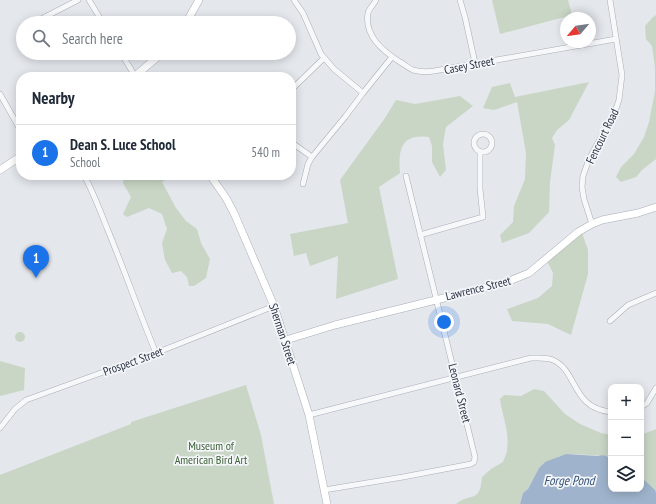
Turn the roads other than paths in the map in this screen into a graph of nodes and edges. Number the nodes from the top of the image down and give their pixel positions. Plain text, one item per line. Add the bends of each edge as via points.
1 (78, 0) edge
2 (89, 0) edge
3 (199, 0) edge
4 (294, 0) edge
5 (376, 0) edge
6 (460, 0) edge
7 (610, 0) edge
8 (47, 16) edge
9 (99, 16) edge
10 (190, 16) edge
11 (616, 39) junction
12 (392, 57) junction
13 (324, 58) junction
14 (125, 60) edge
15 (154, 60) edge
16 (475, 63) junction
17 (132, 72) edge
18 (141, 72) edge
19 (296, 85) edge
20 (363, 93) junction
21 (0, 94) edge
22 (16, 122) edge
23 (296, 146) edge
24 (480, 152) dead end
25 (312, 157) junction
26 (16, 159) edge
27 (0, 170) edge
28 (406, 176) dead end
29 (86, 180) edge
30 (213, 180) edge
31 (304, 184) dead end
32 (656, 207) edge
33 (592, 224) junction
34 (420, 235) junction
35 (656, 293) edge
36 (436, 299) junction
37 (274, 306) junction
38 (610, 321) dead end
39 (286, 340) junction
40 (156, 353) junction
41 (455, 378) junction
42 (656, 388) edge
43 (644, 405) edge
44 (608, 411) edge
45 (309, 415) junction
46 (0, 428) edge
47 (324, 490) junction
48 (327, 504) edge

1 - 8 street
2 - 9 street
3 - 10 main road
4 - 13 street via 303,13
5 - 12 street, Casey Street via 368,12 371,36
6 - 16 street
7 - 11 street, Fencourt Road
11 - 16 street, Casey Street
11 - 33 street, Fencourt Road via 622,75 619,100 583,176 584,199
12 - 16 street, Casey Street via 412,70 422,72 434,72
12 - 20 street
13 - 19 street
13 - 20 street
14 - 17 street
15 - 18 main road
20 - 25 street
21 - 22 street
23 - 25 street
24 - 34 street via 483,218
25 - 31 street
26 - 27 main road
28 - 34 street, Leonard Street
29 - 40 street
30 - 37 main road, Sherman Street via 234,213
32 - 33 main road, Lawrence Street
33 - 36 main road, Lawrence Street via 519,278
34 - 36 street, Leonard Street
35 - 38 street via 628,305
36 - 39 main road, Lawrence Street
36 - 41 street, Leonard Street
37 - 39 main road, Sherman Street
37 - 40 street, Prospect Street
39 - 45 main road, Sherman Street
40 - 46 street, Prospect Street via 26,400 15,408
41 - 44 street via 531,358 548,358 562,367 589,404
41 - 45 street
41 - 47 street, Leonard Street via 475,457 474,462
42 - 43 street
45 - 47 main road, Sherman Street
47 - 48 main road, Sherman Street

